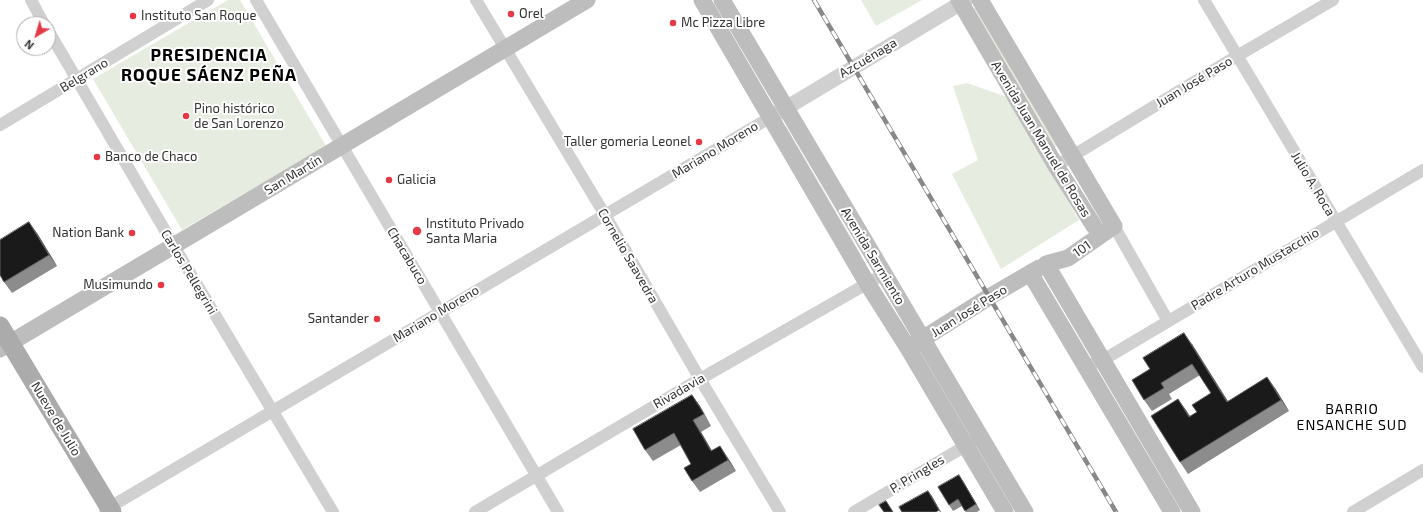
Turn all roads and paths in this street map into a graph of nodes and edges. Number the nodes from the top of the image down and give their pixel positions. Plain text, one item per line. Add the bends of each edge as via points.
1 (31, 0) edge
2 (208, 0) edge
3 (256, 0) edge
4 (476, 0) edge
5 (586, 0) edge
6 (702, 0) edge
7 (722, 0) edge
8 (980, 0) edge
9 (1204, 0) edge
10 (1333, 0) edge
11 (962, 1) edge
12 (40, 16) edge
13 (56, 44) edge
14 (505, 49) junction
15 (1237, 56) junction
16 (76, 80) junction
17 (785, 108) junction
18 (770, 117) junction
19 (0, 125) edge
20 (341, 146) junction
21 (1073, 156) junction
22 (1056, 166) junction
23 (1423, 170) edge
24 (605, 215) junction
25 (1111, 221) junction
26 (1336, 221) junction
27 (1094, 226) junction
28 (174, 246) junction
29 (1046, 264) junction
30 (1030, 273) junction
31 (884, 274) junction
32 (867, 283) junction
33 (440, 312) junction
34 (1168, 321) junction
35 (0, 326) edge
36 (924, 340) junction
37 (5, 346) edge
38 (908, 348) junction
39 (1103, 360) junction
40 (1086, 366) junction
41 (1423, 367) edge
42 (700, 379) junction
43 (272, 411) junction
44 (981, 438) junction
45 (965, 446) junction
46 (1423, 470) edge
47 (536, 475) junction
48 (108, 511) edge
49 (333, 512) edge
50 (475, 512) edge
51 (558, 512) edge
52 (780, 512) edge
53 (854, 512) edge
54 (1005, 512) edge
55 (1025, 512) edge
56 (1172, 512) edge
57 (1192, 512) edge
58 (1353, 512) edge

1 - 12 street
2 - 16 street, Belgrano
3 - 20 street, Chacabuco
4 - 14 street, Cornelio Saavedra
5 - 14 main road, San Martín
6 - 18 main road, Avenida Sarmiento
7 - 17 main road, Avenida Sarmiento
8 - 21 main road, Avenida Juan Manuel de Rosas
9 - 15 street, Julio A. Roca
10 - 15 street, Juan José Paso
11 - 17 street, Azcuénaga
11 - 22 main road, Avenida Juan Manuel de Rosas
13 - 16 street, Carlos Pellegrini
14 - 20 main road, San Martín
14 - 24 street, Cornelio Saavedra
15 - 21 street, Juan José Paso
15 - 26 street, Julio A. Roca
16 - 19 street, Belgrano
16 - 28 street, Carlos Pellegrini
17 - 18 street, Azcuénaga
17 - 31 main road, Avenida Sarmiento
18 - 24 street, Mariano Moreno
18 - 32 main road, Avenida Sarmiento
20 - 28 main road, San Martín
20 - 33 street, Chacabuco
21 - 22 street, Juan José Paso
21 - 25 main road, Avenida Juan Manuel de Rosas
22 - 27 main road, Avenida Juan Manuel de Rosas
23 - 26 street, Padre Arturo Mustacchio
24 - 33 street, Mariano Moreno
24 - 42 street, Cornelio Saavedra
25 - 27 main road
25 - 29 main road, 101 via 1068,258
25 - 34 street
26 - 34 street, Padre Arturo Mustacchio
26 - 41 street, Julio A. Roca
27 - 29 main road, Avenida Juan Manuel de Rosas
28 - 37 main road, San Martín
28 - 43 street, Carlos Pellegrini
29 - 30 main road, Avenida Juan Manuel de Rosas
29 - 39 main road
30 - 36 main road, Juan José Paso
30 - 40 main road
31 - 32 street, Rivadavia
31 - 36 main road, Avenida Sarmiento
32 - 38 main road, Avenida Sarmiento
32 - 42 street, Rivadavia
33 - 43 street, Mariano Moreno
33 - 47 street, Chacabuco
34 - 39 street, Padre Arturo Mustacchio
35 - 37 main road, Nueve de Julio
36 - 38 main road, Juan José Paso
36 - 44 main road, Avenida Sarmiento
37 - 48 main road, Nueve de Julio
38 - 45 main road, Avenida Sarmiento
39 - 40 street, Padre Arturo Mustacchio
39 - 57 main road
40 - 56 main road
42 - 47 street, Rivadavia
42 - 52 street, Cornelio Saavedra
43 - 48 street, Mariano Moreno
43 - 49 street, Carlos Pellegrini
44 - 45 street, P. Pringles
44 - 55 main road, Avenida Sarmiento
45 - 53 street, P. Pringles
45 - 54 main road, Avenida Sarmiento
46 - 58 street
47 - 50 street, Rivadavia
47 - 51 street, Chacabuco

